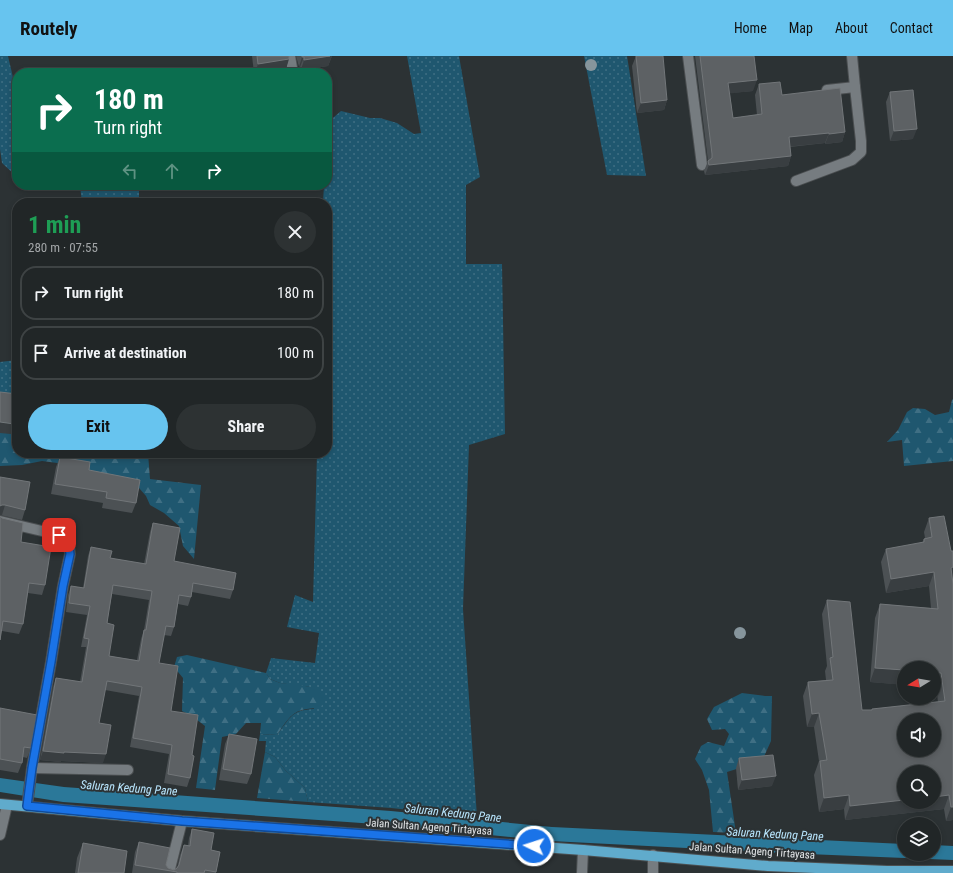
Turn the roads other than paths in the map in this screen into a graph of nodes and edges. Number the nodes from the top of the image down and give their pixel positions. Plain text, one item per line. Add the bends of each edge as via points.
1 (290, 56) edge
2 (688, 56) edge
3 (852, 56) edge
4 (292, 68) edge
5 (855, 87) junction
6 (818, 91) edge
7 (702, 165) dead end
8 (796, 181) dead end
9 (0, 521) edge
10 (32, 768) junction
11 (128, 770) dead end
12 (4, 804) edge
13 (28, 804) junction
14 (182, 821) junction
15 (0, 835) edge
16 (583, 850) junction
17 (653, 855) junction
18 (768, 869) edge
19 (953, 871) edge
20 (169, 873) edge
21 (582, 873) edge
22 (653, 873) edge

1 - 4 street
2 - 7 street
3 - 5 street
5 - 6 street
5 - 8 street via 861,152 852,160
9 - 10 street via 59,535 69,546 70,554
10 - 11 street
10 - 13 street
12 - 13 main road, Jalan Sultan Ageng Tirtayasa
12 - 15 street
13 - 14 main road, Jalan Sultan Ageng Tirtayasa
14 - 16 main road, Jalan Sultan Ageng Tirtayasa
14 - 20 street
16 - 17 main road, Jalan Sultan Ageng Tirtayasa
16 - 21 street
17 - 18 main road, Jalan Sultan Ageng Tirtayasa
17 - 22 street
18 - 19 main road, Jalan Sultan Ageng Tirtayasa

